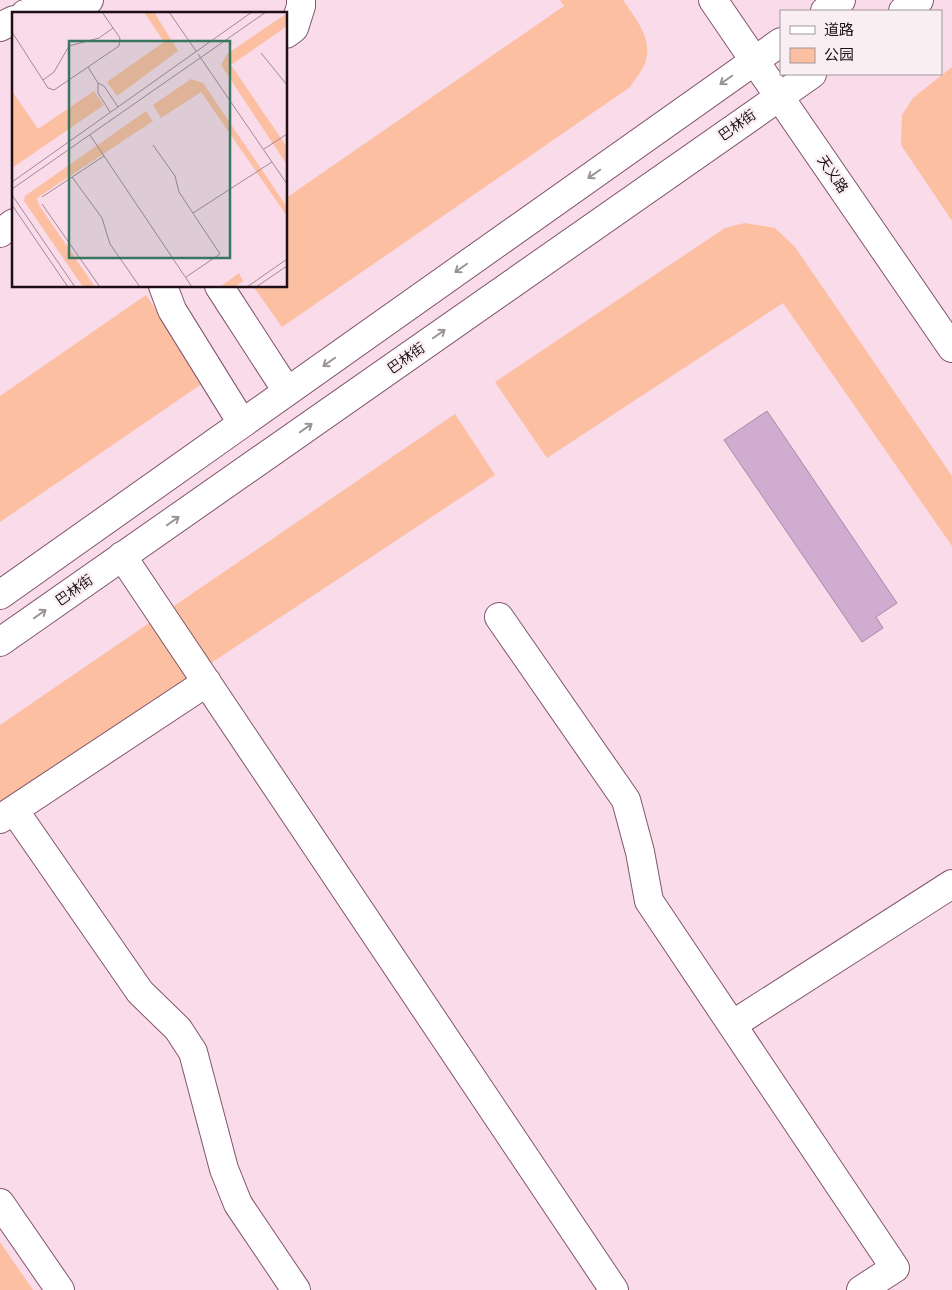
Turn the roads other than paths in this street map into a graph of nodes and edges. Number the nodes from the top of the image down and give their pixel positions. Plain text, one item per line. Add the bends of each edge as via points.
1 (89, 0) edge
2 (301, 0) edge
3 (713, 0) edge
4 (841, 0) edge
5 (919, 0) edge
6 (826, 10) edge
7 (904, 10) edge
8 (32, 12) edge
9 (12, 21) edge
10 (0, 27) edge
11 (288, 32) edge
12 (780, 43) edge
13 (754, 60) junction
14 (811, 75) edge
15 (780, 96) junction
16 (12, 224) edge
17 (0, 233) edge
18 (164, 288) edge
19 (220, 288) edge
20 (952, 348) edge
21 (287, 391) junction
22 (242, 423) junction
23 (122, 556) junction
24 (0, 595) edge
25 (499, 617) dead end
26 (0, 642) edge
27 (207, 682) junction
28 (7, 814) edge
29 (952, 884) edge
30 (732, 1025) junction
31 (0, 1203) edge
32 (60, 1290) edge
33 (296, 1290) edge
34 (614, 1290) edge
35 (861, 1290) edge

1 - 8 main road
2 - 11 main road via 294,28
3 - 13 main road, 天义路
4 - 6 main road
5 - 7 main road
9 - 10 main road
12 - 13 main road
13 - 15 main road, 天义路
13 -> 21 main road
14 - 15 main road, 巴林街
15 - 20 main road, 天义路
23 -> 15 main road, 巴林街
16 - 17 main road
18 - 22 main road via 172,310
19 - 21 main road
21 - 22 main road
22 - 24 main road
26 -> 23 main road, 巴林街
23 - 27 main road
25 - 30 main road via 626,800 649,900
27 - 28 main road
27 - 34 main road
28 - 33 main road via 140,992 178,1029 193,1052 224,1170 238,1204
29 - 30 main road
30 - 35 main road via 895,1268
31 - 32 main road

